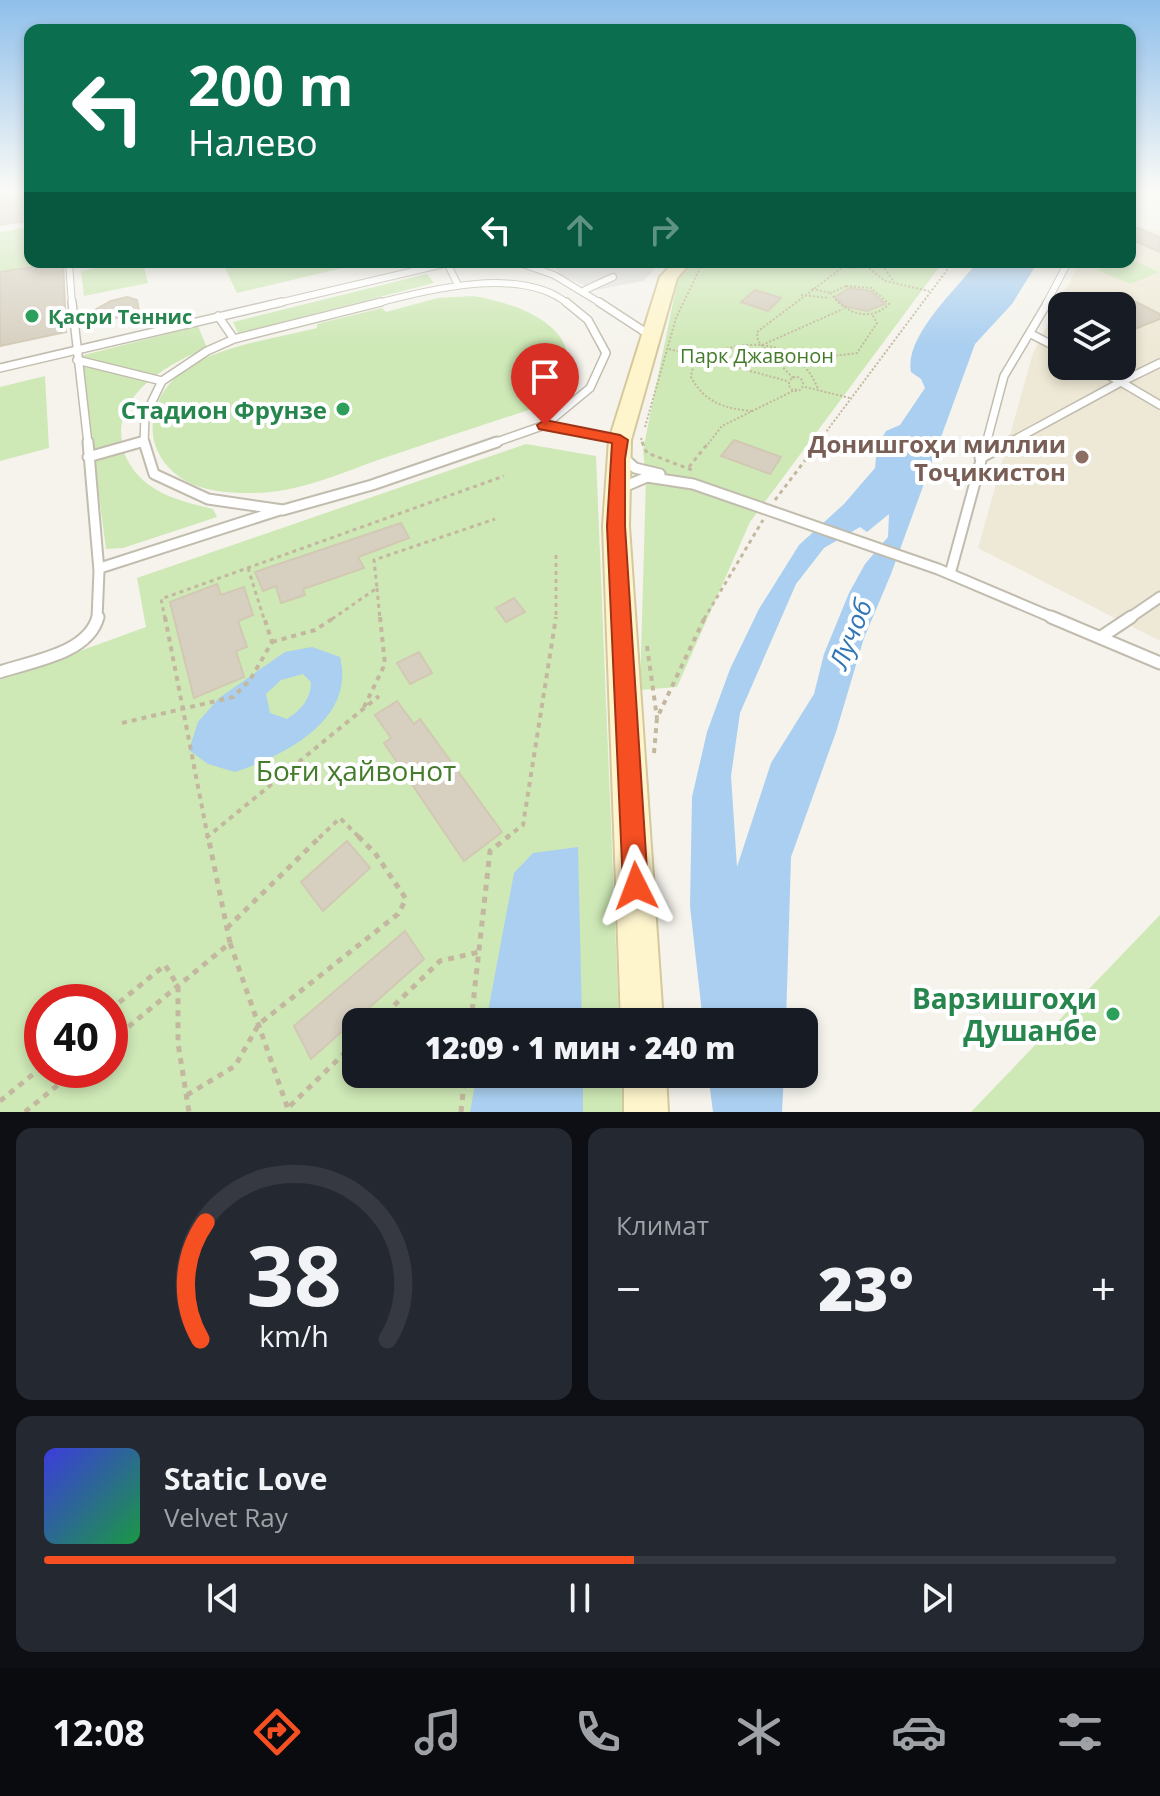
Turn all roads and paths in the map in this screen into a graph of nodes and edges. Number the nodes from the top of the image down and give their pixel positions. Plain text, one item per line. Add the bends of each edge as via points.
1 (69, 268) edge
2 (427, 268) edge
3 (451, 268) edge
4 (532, 268) edge
5 (677, 268) edge
6 (698, 268) edge
7 (841, 268) edge
8 (873, 268) edge
9 (882, 268) edge
10 (948, 268) edge
11 (1065, 268) edge
12 (613, 277) dead end
13 (458, 285) junction
14 (897, 285) junction
15 (811, 288) junction
16 (585, 290) junction
17 (929, 291) junction
18 (801, 295) junction
19 (831, 295) junction
20 (843, 309) junction
21 (872, 314) junction
22 (218, 316) junction
23 (1031, 334) junction
24 (651, 336) junction
25 (234, 339) junction
26 (1048, 343) edge
27 (762, 345) junction
28 (669, 349) junction
29 (75, 350) junction
30 (701, 358) junction
31 (77, 360) junction
32 (800, 360) junction
33 (1160, 363) edge
34 (0, 368) edge
35 (793, 378) junction
36 (1117, 380) edge
37 (162, 381) junction
38 (787, 381) junction
39 (1121, 382) junction
40 (805, 387) junction
41 (797, 389) junction
42 (818, 389) junction
43 (850, 398) junction
44 (1160, 405) edge
45 (752, 411) junction
46 (545, 425) junction
47 (141, 442) junction
48 (619, 446) junction
49 (88, 457) junction
50 (980, 458) junction
51 (687, 468) junction
52 (702, 473) dead end
53 (504, 476) dead end
54 (667, 476) junction
55 (616, 493) junction
56 (775, 500) dead end
57 (769, 509) junction
58 (283, 510) junction
59 (495, 519) dead end
60 (556, 555) dead end
61 (100, 568) junction
62 (248, 568) junction
63 (950, 574) junction
64 (377, 588) junction
65 (1160, 597) edge
66 (1101, 637) junction
67 (646, 639) dead end
68 (272, 642) junction
69 (1160, 663) edge
70 (0, 672) edge
71 (379, 696) dead end
72 (364, 708) junction
73 (187, 709) junction
74 (657, 718) junction
75 (122, 723) dead end
76 (654, 756) dead end
77 (206, 838) junction
78 (227, 928) junction
79 (230, 943) junction
80 (479, 952) junction
81 (178, 986) junction
82 (128, 995) edge
83 (391, 1008) edge
84 (473, 1008) edge
85 (641, 1008) edge
86 (259, 1024) junction
87 (128, 1027) edge
88 (342, 1056) edge
89 (24, 1082) edge
90 (54, 1088) edge
91 (464, 1088) edge
92 (645, 1088) edge
93 (187, 1095) junction
94 (0, 1101) edge
95 (289, 1110) edge
96 (25, 1112) edge
97 (189, 1112) edge
98 (461, 1112) edge
99 (646, 1112) edge

1 - 29 lane
2 - 22 lane
3 - 13 lane
4 - 16 lane
5 - 24 street via 669,277
6 - 28 path via 679,305
7 - 15 path
8 - 14 path
9 - 14 path
10 - 17 path
11 - 23 lane
12 - 16 lane
13 - 25 lane
13 - 46 lane via 515,285 543,292 563,300 597,329 606,353 590,388
14 - 17 path
15 - 18 path
15 - 19 path
16 - 24 lane
17 - 43 path
18 - 19 path
18 - 27 path via 757,332
19 - 20 path
19 - 21 path via 849,285 877,290 889,304
20 - 21 path
20 - 27 path
21 - 32 path via 877,323 857,353
22 - 25 lane
22 - 29 lane
23 - 26 lane
23 - 50 lane via 1004,376
24 - 48 street
25 - 37 lane
27 - 30 path via 719,348
27 - 32 path
27 - 35 path
28 - 30 path
28 - 51 path via 641,439 647,453
29 - 31 lane
29 - 34 lane
30 - 38 path
30 - 45 path via 691,367 696,390 721,406
31 - 37 lane
31 - 49 lane
32 - 42 path via 811,370
33 - 39 lane
35 - 38 path
35 - 40 path
36 - 39 lane
37 - 47 lane via 142,420
38 - 41 path
39 - 44 lane
39 - 50 lane
40 - 41 path
40 - 42 path
41 - 45 path
42 - 43 path
43 - 56 path
45 - 51 path via 722,426
46 - 48 lane
46 - 58 lane
47 - 49 lane
47 - 58 lane via 154,474 208,499
48 - 54 lane via 635,468
48 - 55 street
49 - 61 lane
50 - 63 lane
51 - 52 path
53 - 62 path
54 - 55 lane via 630,480
54 - 57 lane
55 - 85 street
57 - 63 lane
57 - 74 path via 703,620
58 - 61 lane
59 - 64 path via 374,560
60 - 80 path via 556,633 523,825 490,851
61 - 70 lane via 96,629 64,648
62 - 68 path
62 - 73 path via 161,599
63 - 66 lane
64 - 68 path via 315,630
64 - 72 path via 385,664
65 - 66 lane
66 - 69 lane
67 - 74 path
68 - 73 path via 250,680 233,697
71 - 72 path
72 - 77 path
73 - 75 path
73 - 77 path
74 - 76 path
77 - 78 path
78 - 79 path
78 - 86 path via 340,818 375,853 406,899 398,914
79 - 81 path
79 - 86 path
80 - 83 path via 440,961
80 - 84 path
81 - 82 path via 165,965
81 - 87 path
81 - 93 path via 178,1043
86 - 93 path via 235,1066
86 - 95 path
88 - 95 path
89 - 94 path
90 - 96 path
91 - 98 path
92 - 99 street
93 - 97 path

